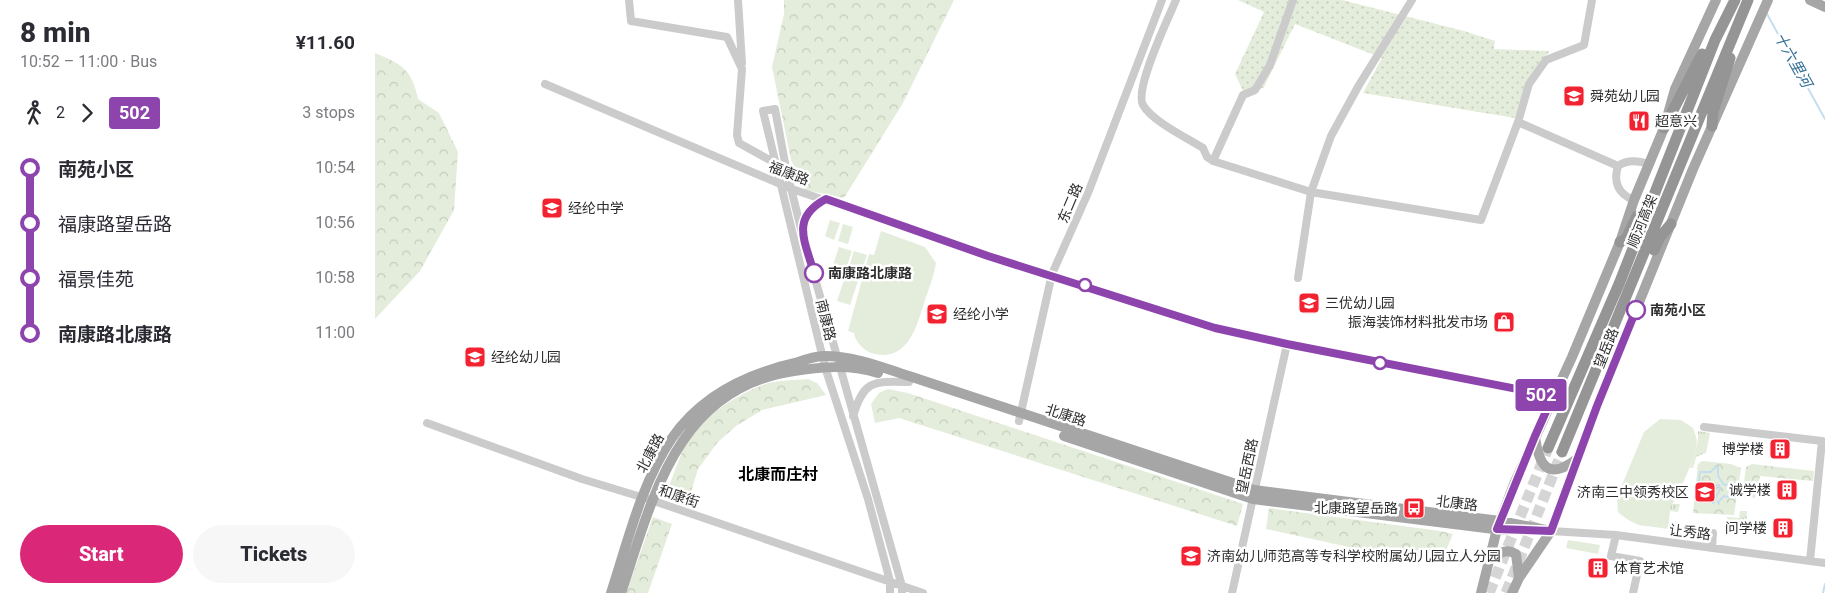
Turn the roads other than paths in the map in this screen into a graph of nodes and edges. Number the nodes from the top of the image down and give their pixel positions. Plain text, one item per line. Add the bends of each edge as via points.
1 (629, 0) edge
2 (738, 0) edge
3 (1162, 0) edge
4 (1176, 0) edge
5 (1293, 0) edge
6 (1412, 0) edge
7 (1592, 0) edge
8 (1716, 0) edge
9 (1735, 0) edge
10 (1748, 0) edge
11 (1768, 0) edge
12 (1810, 0) edge
13 (1825, 7) edge
14 (1732, 38) junction
15 (1715, 40) junction
16 (742, 69) junction
17 (545, 84) dead end
18 (1518, 122) junction
19 (1713, 126) junction
20 (1664, 128) junction
21 (1213, 161) junction
22 (774, 163) junction
23 (1650, 164) junction
24 (1618, 166) junction
25 (786, 168) junction
26 (779, 184) junction
27 (792, 189) junction
28 (1311, 192) junction
29 (1653, 193) junction
30 (826, 199) junction
31 (1634, 200) junction
32 (1671, 224) junction
33 (801, 229) junction
34 (1620, 242) junction
35 (1637, 273) junction
36 (1052, 274) junction
37 (1297, 278) dead end
38 (1287, 344) junction
39 (823, 356) junction
40 (837, 362) junction
41 (825, 368) junction
42 (909, 382) junction
43 (1553, 396) junction
44 (853, 416) junction
45 (1020, 418) junction
46 (427, 423) dead end
47 (1704, 427) dead end
48 (1535, 436) junction
49 (1548, 448) tunnel mouth
50 (1562, 452) tunnel mouth
51 (1577, 459) junction
52 (1253, 495) junction
53 (647, 499) junction
54 (1499, 525) junction
55 (1551, 531) junction
56 (1713, 533) dead end
57 (1615, 535) junction
58 (1712, 548) junction
59 (1491, 558) junction
60 (1810, 560) junction
61 (1823, 562) edge
62 (1519, 578) junction
63 (890, 581) junction
64 (902, 589) edge
65 (611, 593) edge
66 (621, 593) edge
67 (890, 593) edge
68 (923, 593) edge
69 (1232, 593) edge
70 (1481, 593) edge
71 (1512, 593) edge
72 (1633, 593) edge

1 - 16 street via 631,21 727,37
2 - 16 street
3 - 36 street, 东二路 via 1088,193
4 - 21 street via 1145,77 1142,104 1150,114 1203,148
5 - 21 street via 1270,65 1255,90 1243,95
6 - 28 street via 1331,136
7 - 18 street via 1584,45 1546,60 1529,84
8 - 20 main road, 望岳路 via 1675,89
9 - 15 highway, 顺河高架
10 - 14 highway, 顺河高架
11 - 19 main road, 望岳路
12 - 13 main road
14 - 19 highway via 1730,58 1713,112
14 - 35 highway, 顺河高架
15 - 20 highway via 1701,57
15 - 29 highway, 顺河高架
16 - 22 street via 739,143
17 - 26 street, 福康路
18 - 24 street
18 - 28 street via 1481,220
19 - 32 main road, 望岳路
20 - 23 main road, 望岳路
21 - 28 street
22 - 25 street
22 - 25 street, 南康路 via 763,111 775,109
22 - 26 street, 南康路
23 - 24 street via 1634,161
23 - 31 main road, 望岳路
24 - 31 street via 1615,182 1626,197
25 - 27 street, 南康路
26 - 27 street, 福康路
26 - 39 street, 南康路
27 - 30 street, 福康路
27 - 33 street, 南康路
28 - 37 street
29 - 34 highway via 1647,197 1626,239
29 - 49 highway, 顺河高架 via 1619,284
30 - 33 street via 806,214
30 - 36 street, 福康路 via 988,256
31 - 34 main road, 望岳路
32 - 35 highway via 1645,268
32 - 51 main road, 望岳路
33 - 40 street, 南康路
34 - 43 main road, 望岳路
35 - 50 highway, 顺河高架
36 - 38 street, 福康路 via 1215,328
36 - 45 street, 东二路
38 - 43 street, 福康路
38 - 52 street, 望岳西路
39 - 40 main road, 北康路
39 - 41 street, 南康路
39 - 53 main road, 北康路 via 766,369 718,393 673,438
40 - 41 main road, 北康路
40 - 42 main road, 北康路
40 - 44 street, 南康路
40 - 45 main road, 北康路 via 857,360 874,365
41 - 53 main road, 北康路 via 785,372 739,388 691,427
41 - 63 street, 南康路
42 - 44 street via 871,384 859,398
42 - 45 main road, 北康路
43 - 48 main road, 望岳路
44 - 64 street, 南康路
45 - 52 main road, 北康路
46 - 53 street, 和康街
47 - 60 street via 1822,441
48 - 51 main road via 1538,456 1551,469 1561,469
48 - 54 main road, 望岳路
51 - 55 main road, 望岳路
52 - 54 main road, 北康路
52 - 69 street, 望岳西路
53 - 63 street, 和康街
53 - 65 main road, 北康路
53 - 66 main road, 北康路
54 - 55 main road, 北康路
54 - 59 main road, 望岳路
55 - 57 street, 让秀路
55 - 62 main road, 望岳路
56 - 58 street
57 - 58 street, 让秀路
57 - 72 street via 1611,556 1640,561
58 - 60 street, 让秀路
59 - 62 main road via 1511,550 1518,560
59 - 70 main road, 望岳路
60 - 61 street, 让秀路
62 - 71 main road, 望岳路
63 - 64 street, 和康街
63 - 67 street, 南康路
64 - 68 street, 和康街

